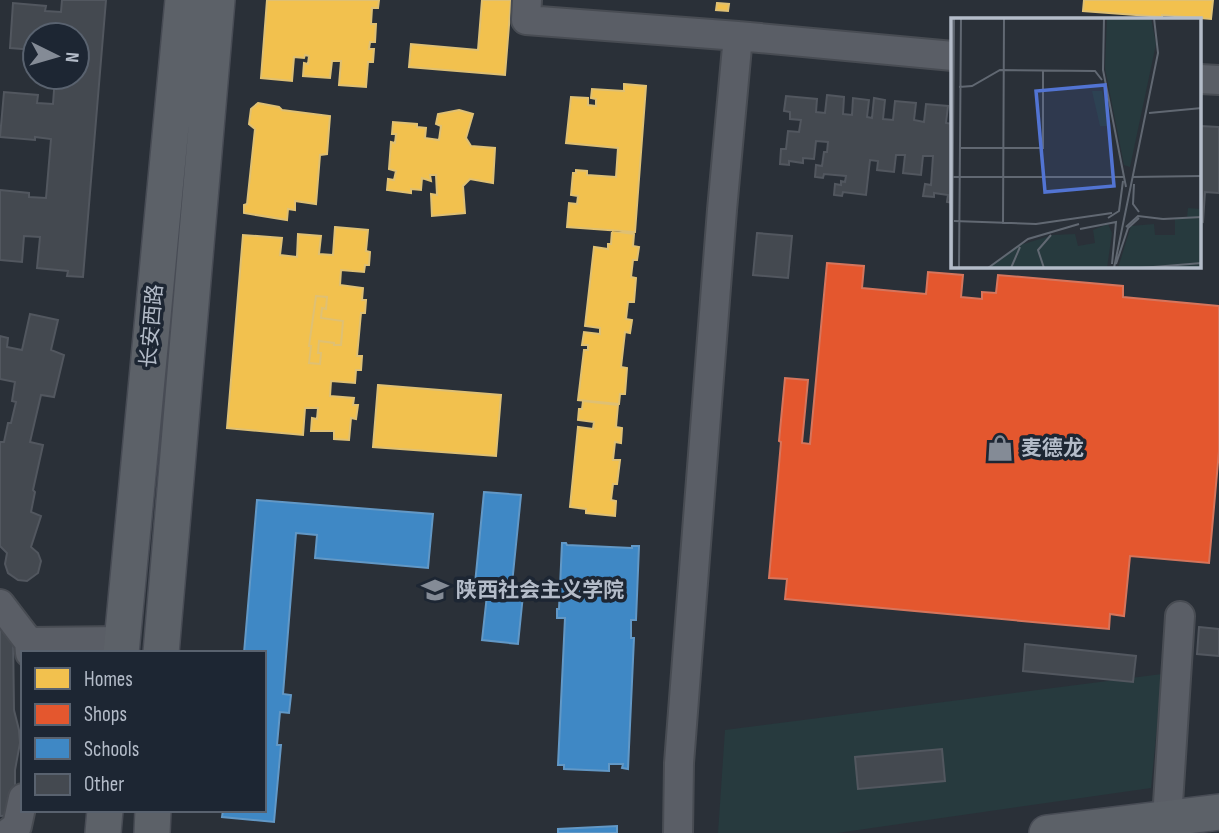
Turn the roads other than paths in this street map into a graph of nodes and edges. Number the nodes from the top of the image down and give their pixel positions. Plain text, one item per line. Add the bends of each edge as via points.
1 (183, 0) edge
2 (217, 0) edge
3 (527, 0) edge
4 (737, 36) junction
5 (951, 56) edge
6 (0, 604) edge
7 (1180, 616) dead end
8 (122, 647) edge
9 (30, 648) edge
10 (161, 651) edge
11 (21, 807) edge
12 (105, 812) edge
13 (153, 812) edge
14 (1219, 812) edge
15 (1167, 819) junction
16 (8, 833) edge
17 (103, 833) edge
18 (152, 833) edge
19 (678, 833) edge
20 (1047, 833) edge

1 - 8 main road, 长安西路
2 - 10 main road, 长安西路
3 - 4 street via 526,20
4 - 5 street
4 - 19 street via 679,763
6 - 9 street
7 - 15 street
8 - 9 street
11 - 16 street via 17,826
12 - 17 main road
13 - 18 main road
14 - 15 main road
15 - 20 main road

